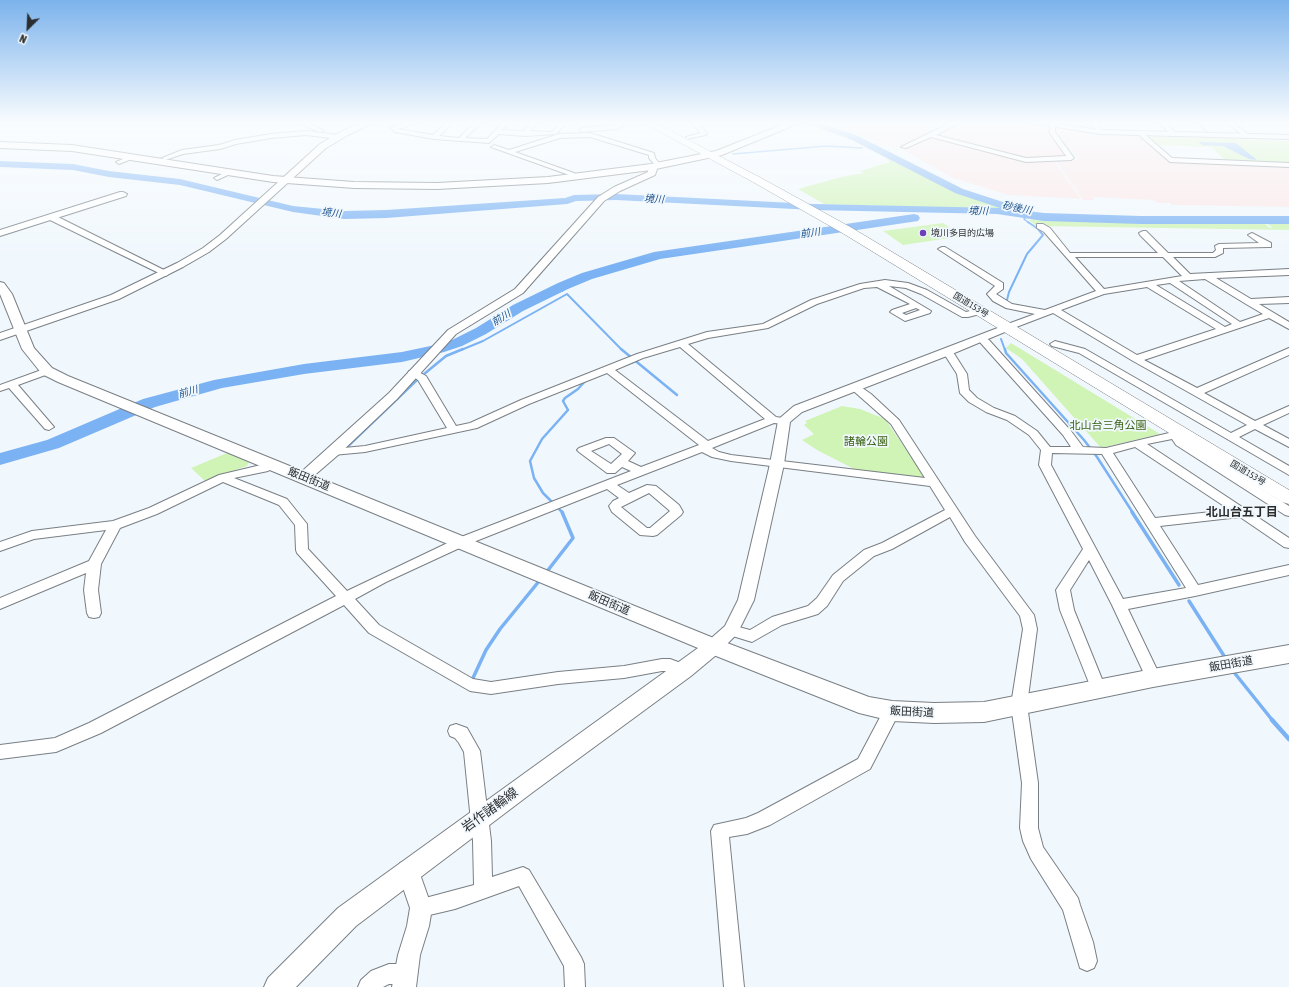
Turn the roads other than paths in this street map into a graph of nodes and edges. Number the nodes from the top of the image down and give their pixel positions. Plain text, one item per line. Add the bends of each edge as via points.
1 (198, 168) edge
2 (227, 168) edge
3 (298, 168) edge
4 (555, 168) edge
5 (625, 168) edge
6 (632, 168) edge
7 (653, 168) edge
8 (741, 168) edge
9 (228, 173) junction
10 (572, 174) junction
11 (217, 178) dead end
12 (287, 178) junction
13 (776, 187) junction
14 (122, 194) dead end
15 (51, 217) junction
16 (1040, 226) dead end
17 (0, 233) edge
18 (1143, 233) dead end
19 (1252, 235) dead end
20 (942, 249) dead end
21 (1068, 255) junction
22 (1165, 255) junction
23 (1289, 272) edge
24 (166, 273) junction
25 (1205, 275) junction
26 (1188, 277) junction
27 (1170, 279) junction
28 (1147, 283) junction
29 (878, 284) junction
30 (0, 285) edge
31 (1102, 292) junction
32 (1289, 300) edge
33 (1249, 302) junction
34 (917, 305) dead end
35 (981, 311) junction
36 (1050, 311) junction
37 (1269, 315) junction
38 (1013, 325) junction
39 (1239, 325) junction
40 (1289, 326) edge
41 (21, 330) junction
42 (1224, 330) junction
43 (0, 337) edge
44 (981, 338) junction
45 (681, 343) junction
46 (1055, 344) junction
47 (1289, 351) edge
48 (948, 352) junction
49 (1136, 359) junction
50 (608, 369) junction
51 (47, 371) junction
52 (413, 373) junction
53 (11, 384) junction
54 (854, 387) junction
55 (0, 388) edge
56 (1197, 392) junction
57 (1289, 409) edge
58 (778, 421) junction
59 (1255, 426) junction
60 (49, 427) dead end
61 (453, 430) junction
62 (1173, 430) junction
63 (1230, 437) junction
64 (1136, 443) junction
65 (1289, 444) edge
66 (705, 447) junction
67 (1047, 450) junction
68 (1083, 451) junction
69 (1102, 451) junction
70 (333, 452) junction
71 (621, 462) dead end
72 (272, 464) junction
73 (777, 464) junction
74 (1289, 471) edge
75 (642, 472) junction
76 (304, 477) junction
77 (223, 478) junction
78 (934, 483) junction
79 (1289, 483) edge
80 (609, 485) junction
81 (628, 498) junction
82 (1289, 498) edge
83 (952, 510) junction
84 (1289, 512) edge
85 (1242, 513) junction
86 (1152, 523) junction
87 (115, 525) junction
88 (461, 542) junction
89 (1289, 544) edge
90 (0, 547) edge
91 (1089, 550) junction
92 (94, 564) junction
93 (1289, 570) edge
94 (1195, 591) junction
95 (346, 599) junction
96 (0, 604) edge
97 (1119, 605) junction
98 (94, 613) dead end
99 (731, 630) junction
100 (714, 646) junction
101 (1289, 654) edge
102 (684, 670) junction
103 (1153, 678) junction
104 (1098, 689) junction
105 (1019, 705) junction
106 (892, 712) junction
107 (456, 731) dead end
108 (0, 752) edge
109 (479, 818) junction
110 (408, 870) junction
111 (483, 889) junction
112 (421, 908) junction
113 (1087, 961) dead end
114 (405, 981) edge
115 (277, 987) edge
116 (368, 987) edge
117 (575, 987) edge
118 (734, 987) edge

1 - 9 main road
2 - 12 main road
3 - 12 street
4 - 10 street
5 - 10 main road
6 - 12 main road via 558,179 458,186 366,186
7 - 52 street via 652,174 612,192 594,207 522,288 510,298 463,323
8 - 13 highway, 国道153号
9 - 11 street
9 - 12 main road
10 - 12 main road via 486,181 420,182
12 - 24 street via 206,250
13 - 35 highway, 国道153号
13 - 38 highway, 国道153号 via 910,259
14 - 15 street
15 - 17 street
15 - 24 street
16 - 21 street via 1047,230
18 - 22 street
19 - 22 street via 1268,245 1219,246 1220,251 1215,255
20 - 36 street via 1000,285 990,294 996,299 1009,306
21 - 22 street
21 - 31 street
22 - 26 street
23 - 25 street
24 - 41 street via 115,297
25 - 26 street
25 - 33 street
26 - 27 street
27 - 28 street
27 - 39 street
28 - 31 street
28 - 42 street
29 - 34 street
29 - 35 street via 919,289 965,315
29 - 45 street via 863,286 814,302 765,326 707,335
30 - 41 main road, 飯田街道
31 - 36 street
32 - 33 street
33 - 37 street
35 - 38 highway, 国道153号
36 - 38 street
36 - 49 street
37 - 39 street
37 - 40 street
38 - 44 street
38 - 46 highway, 国道153号
38 - 62 highway, 国道153号
39 - 42 street
41 - 43 street
41 - 51 main road, 飯田街道 via 28,349
42 - 49 street
44 - 48 street
44 - 68 street
45 - 50 street
45 - 58 street
46 - 63 street via 1082,351
46 - 79 highway, 国道153号
47 - 56 street
48 - 54 street
48 - 67 street via 962,374 964,391 973,400 1011,418 1033,433
49 - 56 street
50 - 61 street via 473,426
50 - 66 street
51 - 53 street
51 - 72 main road, 飯田街道 via 82,388
52 - 61 street via 422,378
52 - 70 street
53 - 55 street
53 - 60 street
54 - 58 street via 798,409
54 - 78 street via 895,422
56 - 59 street
57 - 59 street
58 - 66 street
58 - 73 street
59 - 63 street
59 - 65 street
61 - 70 street via 359,450
62 - 64 street
62 - 82 highway, 国道153号
62 - 84 street via 1180,443
63 - 74 street
64 - 69 street
64 - 85 street
66 - 73 street via 723,456
66 - 75 street
67 - 68 street
67 - 91 street via 1046,465
68 - 69 street
69 - 86 street
70 - 76 street
71 - 75 street
72 - 76 main road, 飯田街道
72 - 77 street
73 - 78 street
73 - 99 street via 746,600
75 - 80 street
76 - 88 main road, 飯田街道
77 - 87 street via 153,511
77 - 95 street via 283,502 301,524 302,550
78 - 83 street
80 - 81 street
80 - 88 street
81 - 81 street via 652,489 676,508 677,512 653,532 644,532 616,509 617,504
83 - 99 street via 887,546 869,553 850,566 813,610 777,621 752,636
83 - 105 street via 970,539 1027,615 1030,629
85 - 86 street
85 - 89 street
86 - 94 street
87 - 90 street via 32,535
87 - 92 street
88 - 95 street via 381,579
88 - 100 main road, 飯田街道
91 - 97 street
91 - 104 street via 1063,590 1067,610
92 - 96 street
92 - 98 street via 91,590
93 - 94 street
94 - 97 street
95 - 102 street via 374,629 477,687 491,688 662,665
95 - 108 street via 82,734 56,745
97 - 103 street
99 - 100 street
100 - 102 main road, 岩作諸輪線
100 - 106 main road, 飯田街道 via 867,706
101 - 103 main road, 飯田街道
102 - 109 main road, 岩作諸輪線
103 - 104 main road, 飯田街道
104 - 105 main road, 飯田街道
105 - 106 main road, 飯田街道 via 984,712
105 - 113 street via 1030,783 1029,828 1032,841 1071,905
106 - 118 street via 864,764 764,819 747,826 720,831
107 - 109 street via 466,738 472,751
109 - 110 main road, 岩作諸輪線
109 - 111 street
110 - 112 street
110 - 115 main road, 岩作諸輪線 via 347,917
111 - 112 street via 478,893
111 - 117 street via 523,876 574,964
112 - 114 street
114 - 116 street via 390,974 378,978

